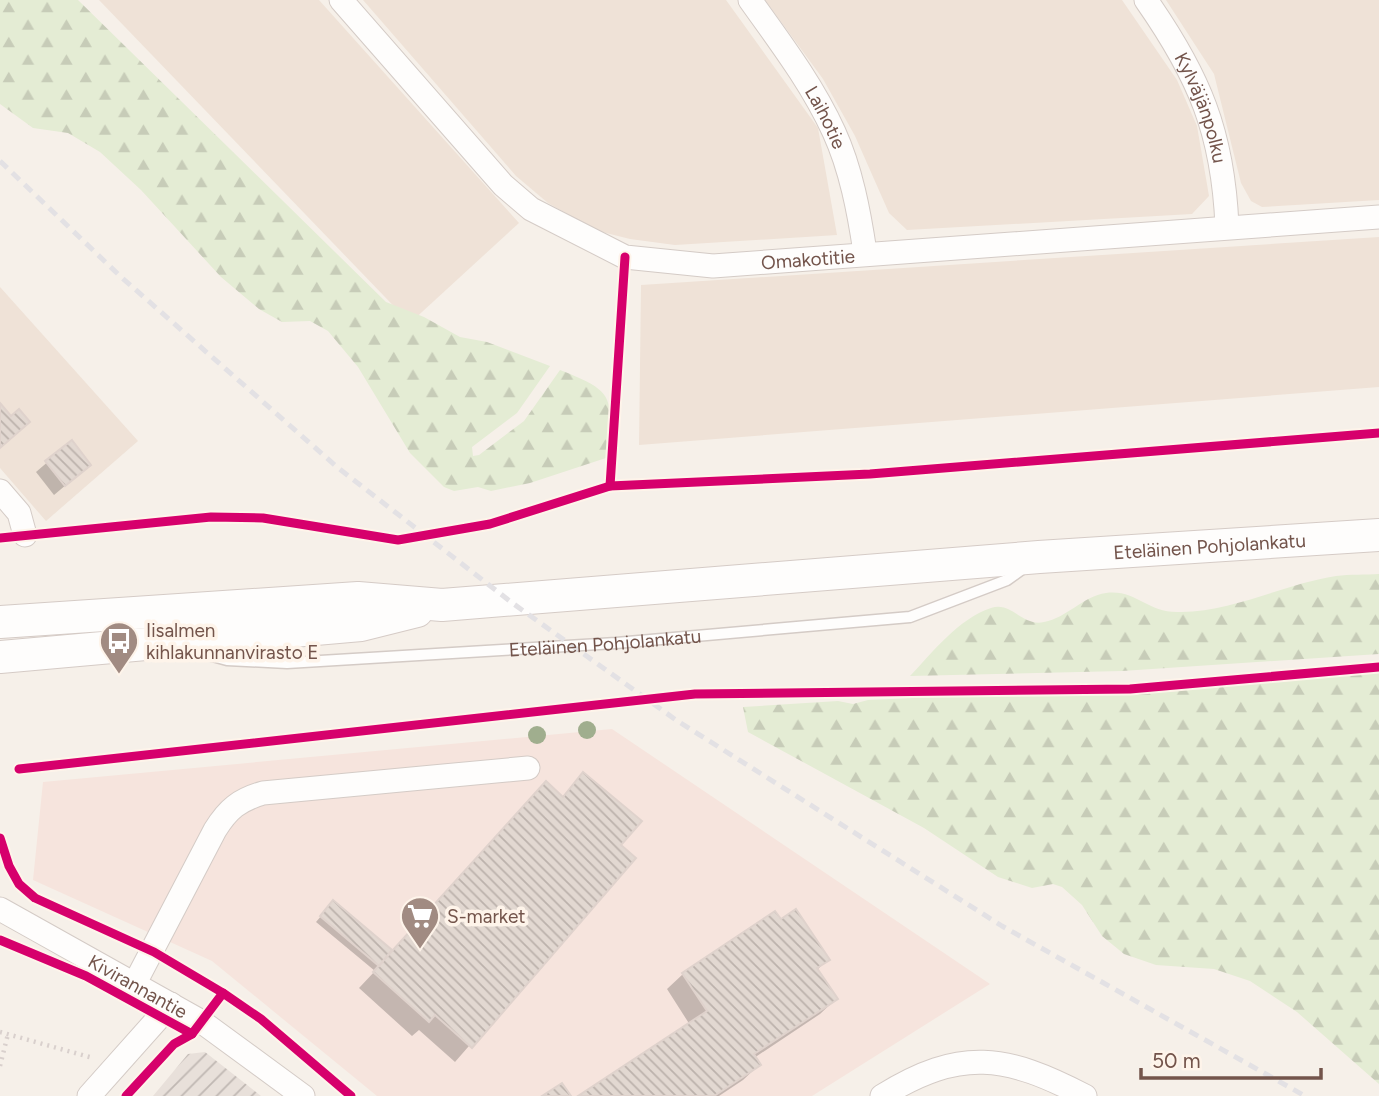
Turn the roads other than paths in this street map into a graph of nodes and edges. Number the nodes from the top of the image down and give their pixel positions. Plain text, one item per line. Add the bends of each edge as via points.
1 (341, 0) edge
2 (750, 0) edge
3 (1146, 0) edge
4 (1379, 217) edge
5 (1227, 226) junction
6 (865, 252) junction
7 (0, 491) edge
8 (25, 535) dead end
9 (1379, 536) edge
10 (1038, 557) junction
11 (442, 605) junction
12 (0, 622) edge
13 (161, 642) junction
14 (0, 657) edge
15 (528, 768) dead end
16 (0, 909) edge
17 (135, 983) junction
18 (171, 1004) junction
19 (89, 1096) edge
20 (303, 1096) edge
21 (883, 1096) edge
22 (1085, 1096) edge

1 - 6 street, Omakotitie via 503,185 531,209 625,257 713,266
2 - 6 street, Laihotie via 799,68 834,132
3 - 5 street, Kylväjänpolku via 1201,90 1226,199
4 - 5 street, Omakotitie
5 - 6 street, Omakotitie
7 - 8 street via 19,513
9 - 10 main road, Eteläinen Pohjolankatu
10 - 11 main road, Eteläinen Pohjolankatu
10 - 13 lane, Eteläinen Pohjolankatu via 1007,580 910,617 616,643 287,663 227,660
11 - 12 main road, Eteläinen Pohjolankatu via 358,598
11 - 13 main road, Eteläinen Pohjolankatu via 361,625
13 - 14 main road, Eteläinen Pohjolankatu
15 - 17 street via 245,798 228,810 215,830
16 - 17 street, Kivirannantie
17 - 18 street, Kivirannantie
18 - 19 street
18 - 20 street, Kivirannantie via 243,1049
21 - 22 street via 923,1074 984,1060 1039,1073

